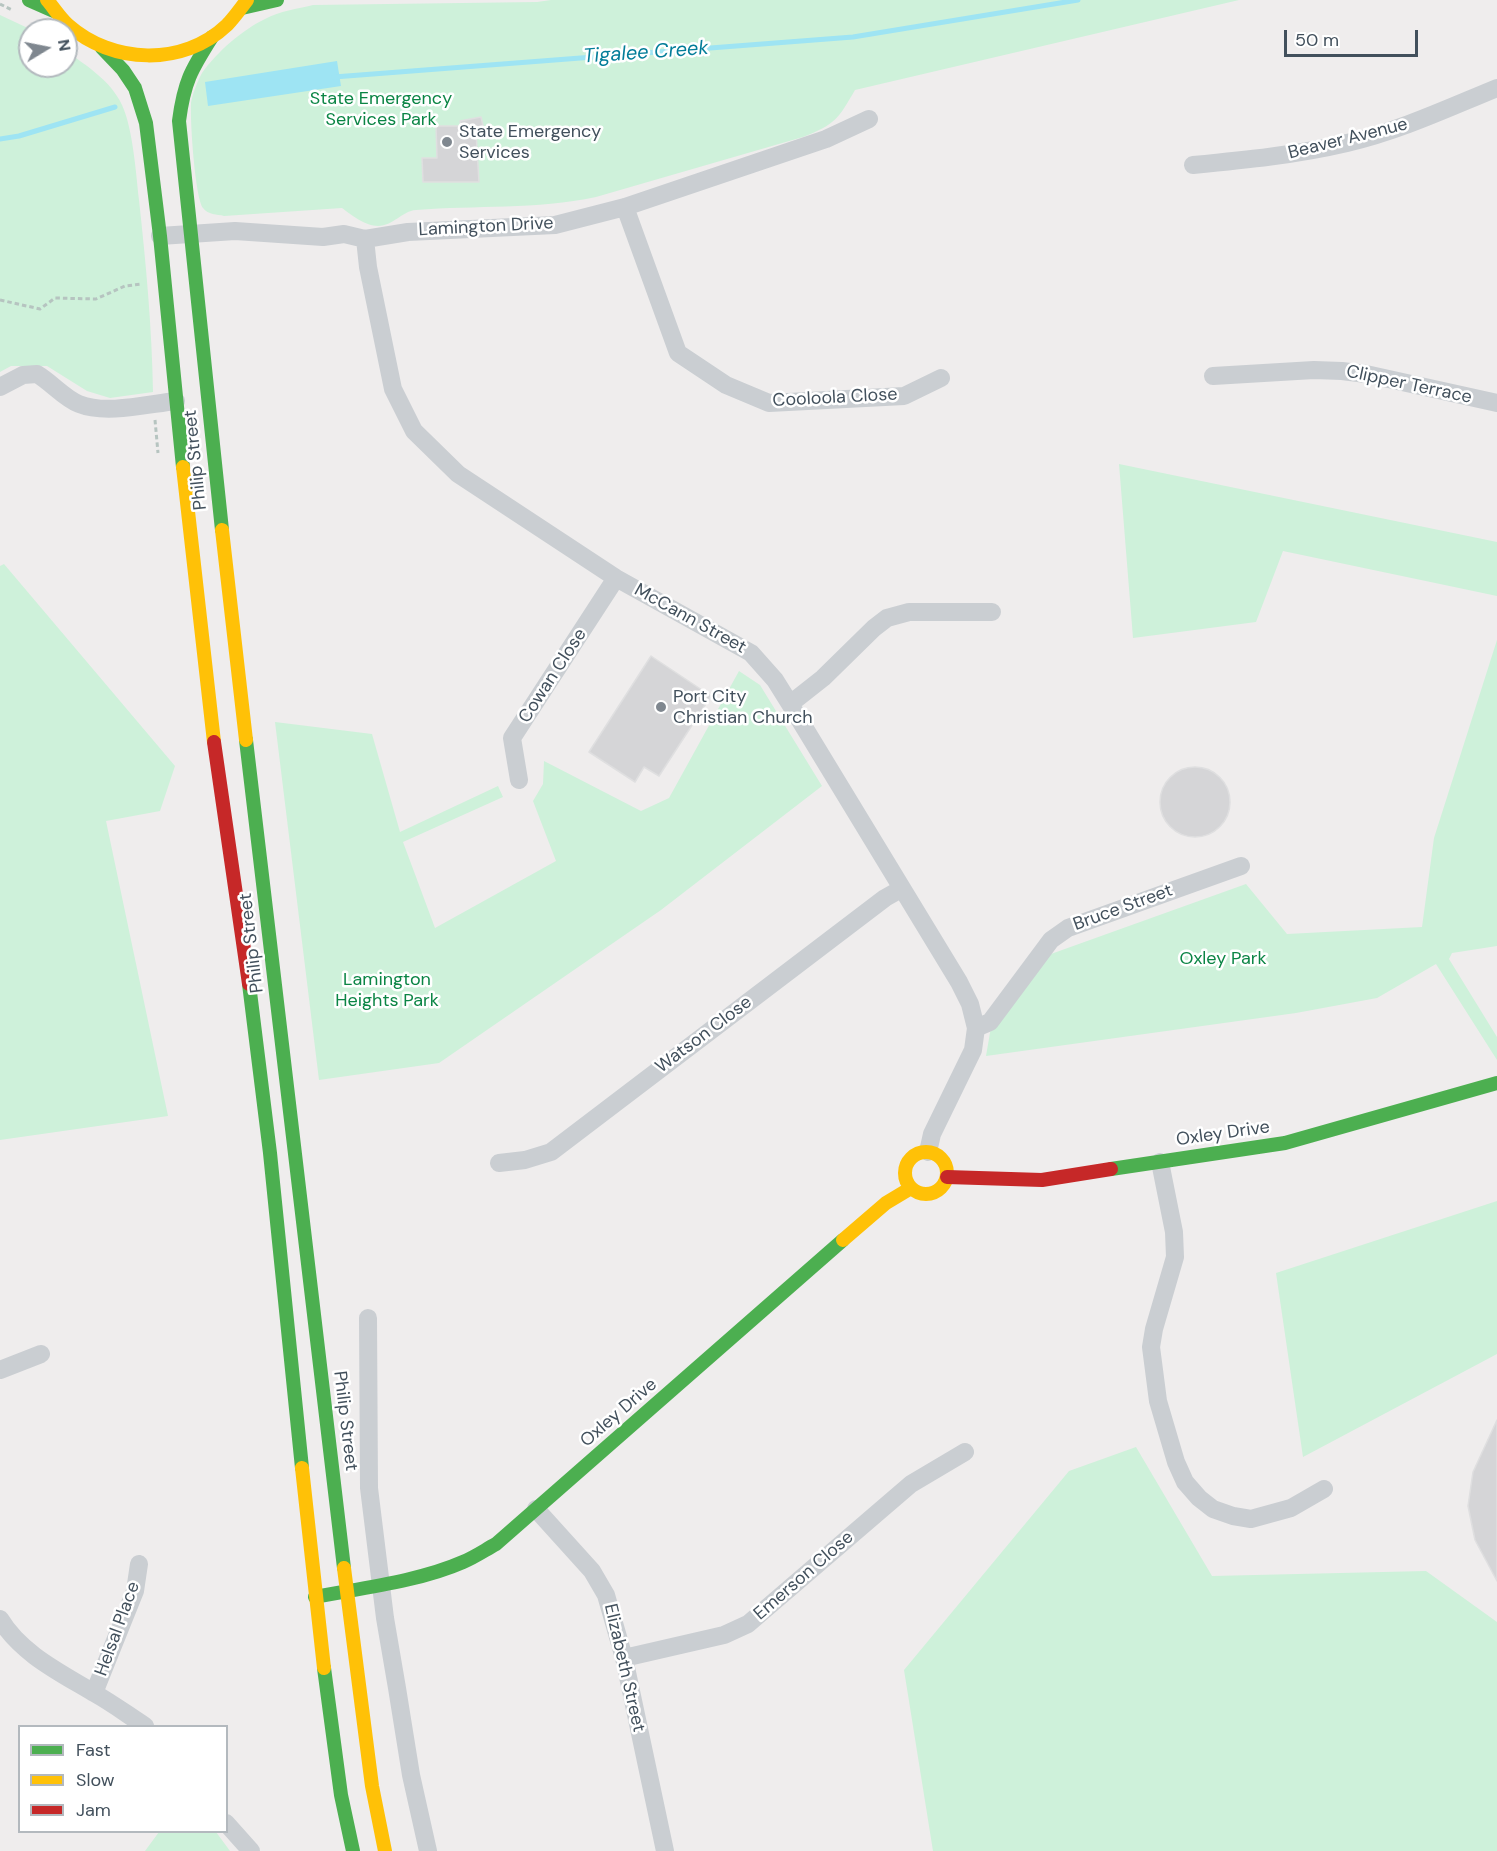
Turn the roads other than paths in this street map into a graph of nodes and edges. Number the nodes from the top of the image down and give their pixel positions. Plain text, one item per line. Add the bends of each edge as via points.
1 (29, 0) edge
2 (277, 0) edge
3 (245, 4) edge
4 (50, 5) edge
5 (212, 37) junction
6 (102, 48) junction
7 (1497, 88) edge
8 (869, 119) dead end
9 (1193, 165) dead end
10 (625, 207) junction
11 (190, 232) junction
12 (160, 236) junction
13 (365, 238) junction
14 (1214, 376) dead end
15 (941, 378) dead end
16 (0, 387) edge
17 (176, 401) junction
18 (1497, 404) edge
19 (616, 578) junction
20 (992, 612) dead end
21 (790, 704) junction
22 (519, 780) dead end
23 (1241, 866) dead end
24 (901, 889) junction
25 (976, 1028) junction
26 (1497, 1083) edge
27 (928, 1152) junction
28 (1160, 1162) junction
29 (499, 1163) dead end
30 (947, 1177) junction
31 (911, 1188) junction
32 (368, 1318) dead end
33 (41, 1354) dead end
34 (0, 1370) edge
35 (965, 1452) dead end
36 (1324, 1489) dead end
37 (536, 1509) junction
38 (139, 1564) dead end
39 (381, 1585) junction
40 (348, 1592) junction
41 (315, 1597) junction
42 (0, 1619) edge
43 (624, 1658) junction
44 (94, 1693) junction
45 (143, 1725) edge
46 (228, 1824) edge
47 (251, 1851) edge
48 (353, 1851) edge
49 (385, 1851) edge
50 (428, 1851) edge
51 (665, 1851) edge

1 - 4 main road
2 - 3 main road
3 - 5 main road
4 - 6 main road via 68,26
5 - 6 main road via 178,53 159,56 130,55
5 - 11 main road, Philip Street via 191,70 178,121
6 - 12 main road, Philip Street via 129,79 142,107
7 - 9 street, Beaver Avenue via 1421,120 1349,143 1274,158
8 - 10 street, Lamington Drive via 825,139
10 - 13 street, Lamington Drive via 555,225 408,232
10 - 15 street, Cooloola Close via 678,353 726,385 769,403 904,396
11 - 12 street, Lamington Drive
11 - 13 street, Lamington Drive via 323,237 344,234
11 - 40 main road, Philip Street via 234,641
12 - 17 main road, Philip Street
13 - 19 street, McCann Street via 393,389 414,431 458,474
14 - 18 street, Clipper Terrace via 1342,371
16 - 17 street via 23,375 37,374 77,403 92,408
17 - 41 main road, Philip Street via 217,768 270,1153
19 - 21 street, McCann Street via 751,653
19 - 22 street, Cowan Close via 512,738
20 - 21 street via 909,612 887,618
21 - 24 street, McCann Street
23 - 25 street, Bruce Street via 1068,928 1051,940 990,1022
24 - 25 street, McCann Street via 959,982
24 - 29 street, Watson Close via 551,1152
25 - 27 street, McCann Street via 973,1050 932,1134
26 - 28 main road, Oxley Drive via 1285,1143
27 - 30 main road via 943,1160
27 - 31 main road via 909,1161 905,1175
28 - 30 main road, Oxley Drive via 1032,1180
28 - 36 street via 1175,1257 1151,1347 1158,1401 1185,1482 1213,1509 1251,1519 1291,1508
30 - 31 main road via 933,1194
31 - 37 main road, Oxley Drive via 886,1203
32 - 39 street via 369,1488
33 - 34 street
35 - 43 street, Emerson Close via 911,1484 748,1624 724,1635
37 - 39 main road, Oxley Drive via 496,1544 463,1562
37 - 43 street, Elizabeth Street via 602,1587
38 - 44 street, Helsal Place via 135,1591
39 - 40 main road, Oxley Drive
39 - 50 street via 411,1775
40 - 41 main road, Oxley Drive
40 - 49 main road, Philip Street via 372,1786
41 - 48 main road, Philip Street via 340,1795
42 - 44 street via 27,1649 59,1674
43 - 51 street, Elizabeth Street
44 - 45 street
46 - 47 street

